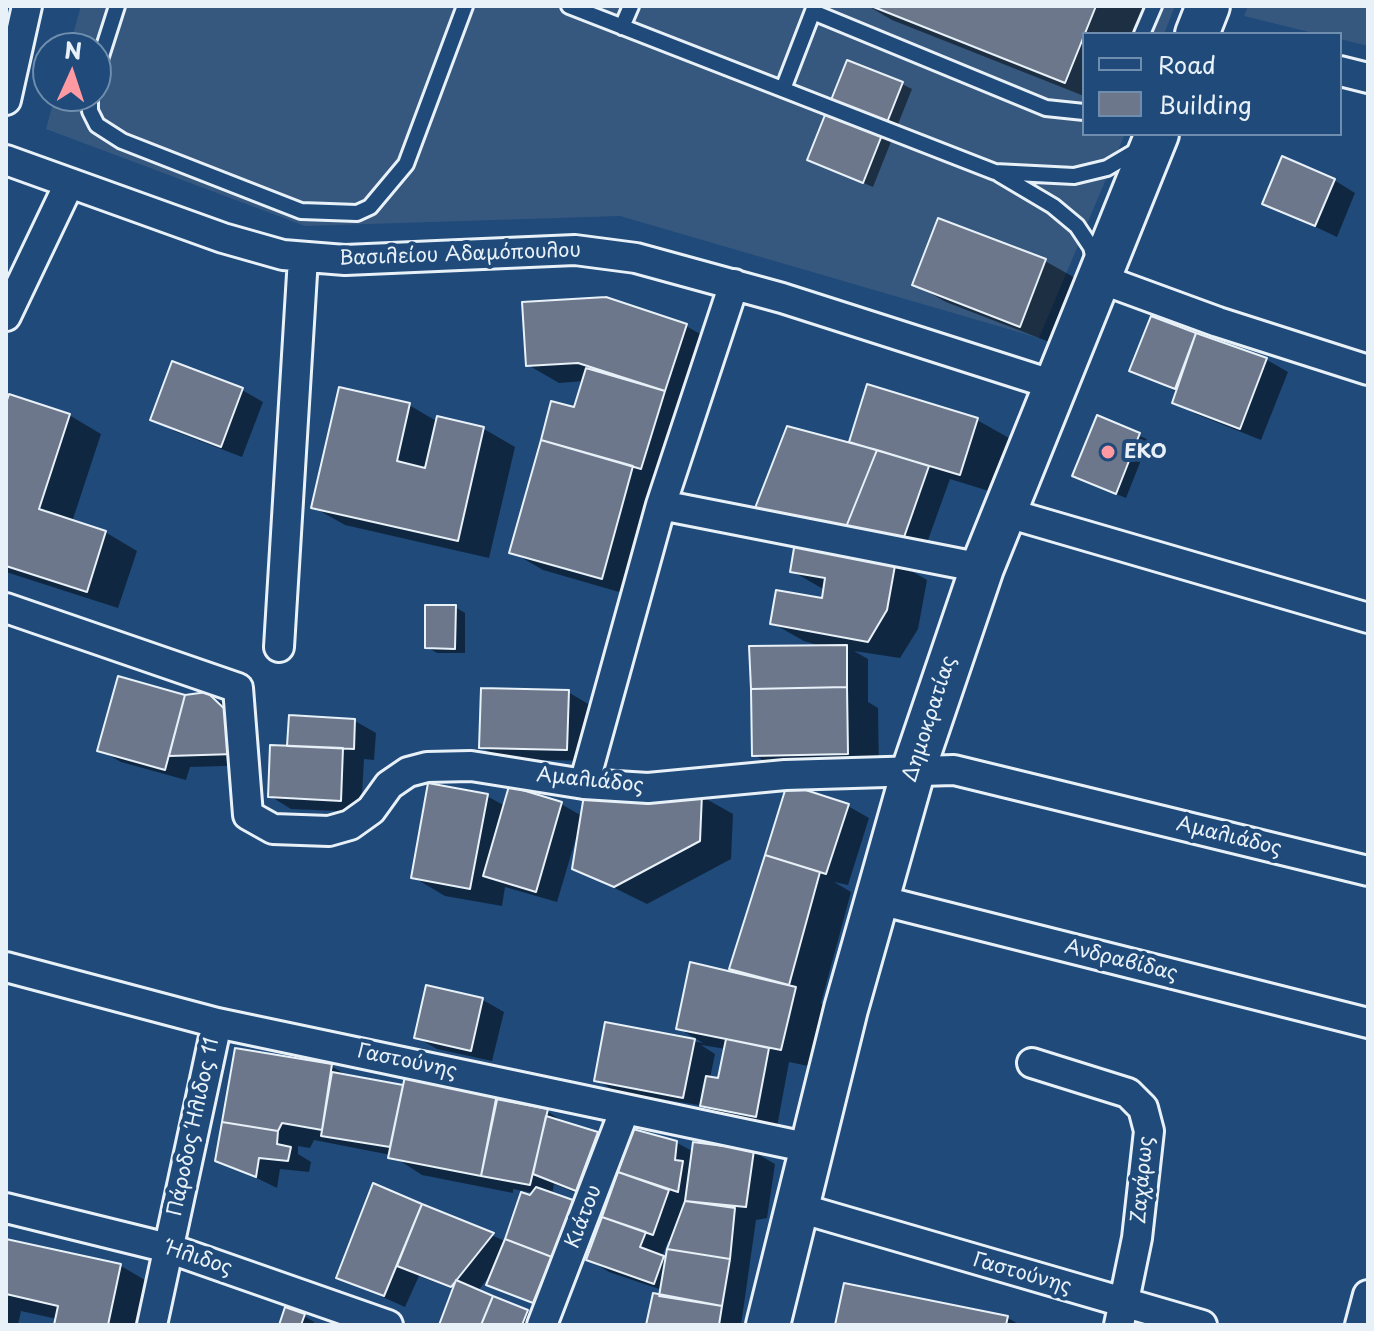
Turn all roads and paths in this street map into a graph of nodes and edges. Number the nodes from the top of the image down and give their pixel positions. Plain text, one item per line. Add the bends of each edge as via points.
1 (27, 6) edge
2 (117, 6) edge
3 (465, 6) edge
4 (569, 6) edge
5 (631, 6) edge
6 (1154, 6) edge
7 (1208, 6) edge
8 (814, 9) edge
9 (622, 27) junction
10 (109, 32) edge
11 (1143, 32) edge
12 (1198, 32) edge
13 (1342, 72) edge
14 (1368, 78) edge
15 (783, 89) junction
16 (6, 100) edge
17 (90, 112) edge
18 (1082, 112) edge
19 (1156, 137) edge
20 (6, 160) edge
21 (995, 172) junction
22 (69, 184) junction
23 (303, 258) junction
24 (1098, 278) junction
25 (734, 284) junction
26 (6, 316) edge
27 (1368, 370) edge
28 (1054, 385) junction
29 (661, 505) junction
30 (1004, 512) junction
31 (982, 568) junction
32 (6, 608) edge
33 (1368, 618) edge
34 (279, 647) dead end
35 (914, 768) junction
36 (584, 784) junction
37 (1368, 871) edge
38 (875, 899) junction
39 (6, 967) edge
40 (217, 1023) junction
41 (1368, 1023) edge
42 (1032, 1063) dead end
43 (625, 1109) junction
44 (810, 1148) junction
45 (796, 1207) junction
46 (6, 1208) edge
47 (168, 1248) junction
48 (1368, 1295) edge
49 (1122, 1314) edge
50 (152, 1325) edge
51 (388, 1325) edge
52 (542, 1325) edge
53 (768, 1325) edge
54 (1202, 1325) edge
55 (1360, 1325) edge

1 - 16 street
2 - 10 lane
3 - 17 lane via 406,164 370,207 357,213 301,211 122,141 97,125
4 - 9 lane
5 - 9 lane
6 - 11 lane
7 - 12 main road
8 - 15 lane
8 - 18 lane via 1046,108
9 - 15 lane
13 - 14 street
15 - 21 lane
19 - 21 lane via 1107,168 1074,176
19 - 24 main road, Δημοκρατίας
20 - 22 street, Βασιλείου Αδαμόπουλου
21 - 24 lane via 1077,226 1091,247
22 - 23 street, Βασιλείου Αδαμόπουλου via 223,238
22 - 26 street
23 - 25 street, Βασιλείου Αδαμόπουλου via 596,251
23 - 34 street
24 - 27 street
24 - 28 main road, Δημοκρατίας
25 - 28 street, Βασιλείου Αδαμόπουλου
25 - 29 street
28 - 30 main road, Δημοκρατίας
29 - 31 street
29 - 36 street
30 - 31 main road, Δημοκρατίας
30 - 33 street
31 - 35 main road, Δημοκρατίας
32 - 36 street, Αμαλιάδος via 238,688 248,815 273,829 329,831 350,825 371,810 389,785 427,767 471,766
35 - 36 street, Αμαλιάδος via 648,788
35 - 37 street, Αμαλιάδος via 973,773
35 - 38 main road, Δημοκρατίας
38 - 41 street, Ανδραβίδας
38 - 44 main road, Δημοκρατίας
39 - 40 street, Γαστούνης
40 - 43 street, Γαστούνης
40 - 47 street, Πάροδος Ήλιδος 11
42 - 49 street, Ζαχάρως via 1128,1093 1143,1108 1149,1131
43 - 44 street, Γαστούνης
43 - 52 street, Κιάτου
44 - 45 main road, Δημοκρατίας
45 - 49 street, Γαστούνης
45 - 53 main road, Δημοκρατίας
46 - 47 street, Ήλιδος
47 - 50 street, Πάροδος Ήλιδος 11
47 - 51 street, Ήλιδος
48 - 55 street
49 - 54 street, Γαστούνης

